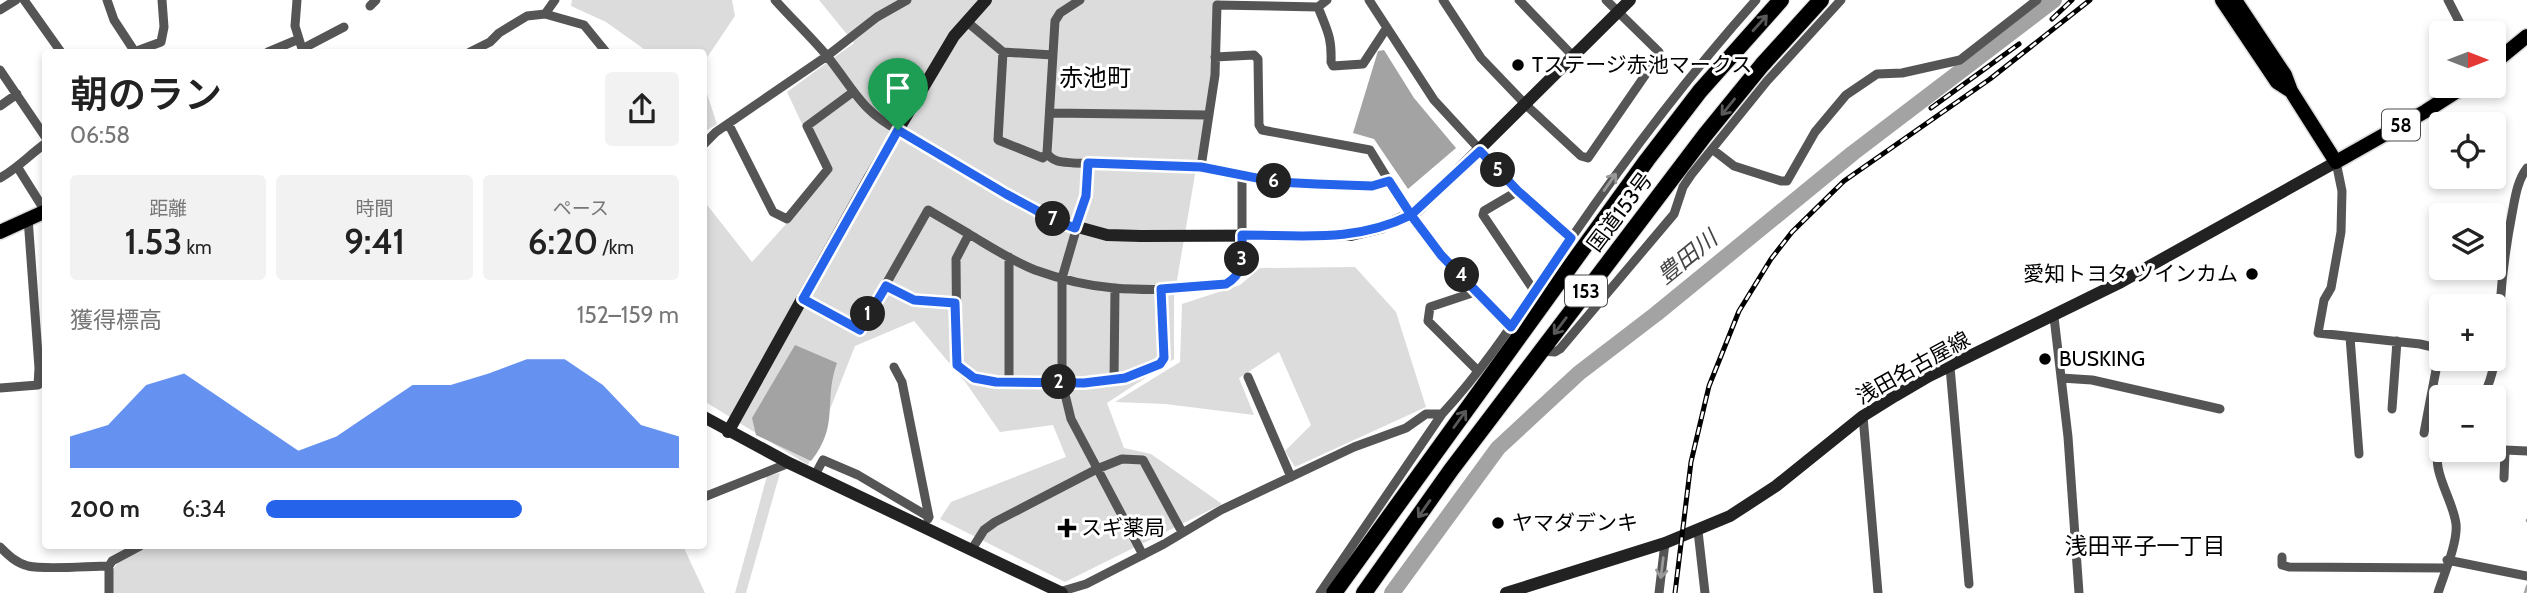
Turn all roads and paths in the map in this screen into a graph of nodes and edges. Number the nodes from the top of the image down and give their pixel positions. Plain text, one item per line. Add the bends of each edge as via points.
1 (16, 0) edge
2 (24, 0) edge
3 (107, 0) edge
4 (162, 0) edge
5 (555, 0) edge
6 (775, 0) edge
7 (907, 0) edge
8 (986, 0) edge
9 (1080, 0) edge
10 (1327, 0) edge
11 (1369, 0) edge
12 (1443, 0) edge
13 (1519, 0) edge
14 (1606, 0) edge
15 (1630, 0) edge
16 (1756, 0) edge
17 (1781, 0) edge
18 (1821, 0) edge
19 (1841, 0) edge
20 (2037, 0) edge
21 (2222, 0) edge
22 (2235, 0) edge
23 (2448, 0) edge
24 (293, 1) edge
25 (1250, 3) edge
26 (1289, 4) edge
27 (1318, 7) junction
28 (0, 10) edge
29 (1619, 12) junction
30 (545, 14) junction
31 (966, 21) junction
32 (2459, 21) edge
33 (344, 27) dead end
34 (1386, 29) junction
35 (2527, 36) edge
36 (1723, 37) junction
37 (301, 47) edge
38 (59, 49) edge
39 (133, 49) edge
40 (143, 49) edge
41 (476, 49) edge
42 (603, 49) edge
43 (1003, 52) junction
44 (2506, 53) edge
45 (827, 55) junction
46 (1054, 55) junction
47 (1573, 56) junction
48 (1215, 57) junction
49 (1762, 65) junction
50 (1720, 68) junction
51 (0, 70) edge
52 (2281, 78) junction
53 (1767, 81) junction
54 (853, 92) junction
55 (17, 94) junction
56 (2446, 98) edge
57 (1525, 104) junction
58 (0, 106) edge
59 (1050, 113) junction
60 (1208, 115) junction
61 (729, 125) junction
62 (898, 130) junction
63 (42, 135) edge
64 (707, 141) edge
65 (42, 144) edge
66 (1712, 149) junction
67 (1480, 151) junction
68 (1047, 153) junction
69 (1088, 163) junction
70 (1201, 167) junction
71 (1688, 167) junction
72 (18, 168) junction
73 (2338, 168) junction
74 (2527, 168) edge
75 (1242, 174) junction
76 (0, 178) edge
77 (1389, 181) junction
78 (1518, 191) junction
79 (42, 206) edge
80 (42, 212) edge
81 (1411, 215) junction
82 (29, 218) junction
83 (1075, 228) junction
84 (0, 232) edge
85 (969, 234) junction
86 (1242, 235) junction
87 (1571, 238) junction
88 (1619, 250) junction
89 (1009, 257) junction
90 (1624, 272) junction
91 (1062, 278) junction
92 (886, 286) junction
93 (1115, 288) junction
94 (1161, 289) junction
95 (1478, 291) junction
96 (1535, 292) junction
97 (1552, 292) junction
98 (2501, 294) edge
99 (803, 299) junction
100 (1527, 302) junction
101 (955, 303) junction
102 (2054, 317) junction
103 (1511, 327) junction
104 (2350, 337) junction
105 (2397, 341) junction
106 (2429, 347) edge
107 (1541, 351) junction
108 (1493, 366) junction
109 (1950, 367) junction
110 (894, 368) dead end
111 (1477, 370) junction
112 (2437, 371) edge
113 (1248, 377) dead end
114 (2061, 379) junction
115 (1114, 381) junction
116 (1062, 382) junction
117 (1009, 383) junction
118 (0, 388) edge
119 (1514, 388) junction
120 (2220, 409) dead end
121 (2392, 409) dead end
122 (1442, 414) junction
123 (1863, 416) junction
124 (707, 419) edge
125 (728, 432) junction
126 (2424, 433) dead end
127 (2527, 451) edge
128 (2359, 454) dead end
129 (1430, 460) junction
130 (1410, 462) junction
131 (2438, 462) edge
132 (789, 463) junction
133 (1097, 469) junction
134 (815, 475) junction
135 (1291, 477) junction
136 (2504, 478) dead end
137 (707, 496) edge
138 (927, 522) junction
139 (1698, 531) junction
140 (1182, 532) junction
141 (1665, 543) junction
142 (0, 547) edge
143 (134, 549) edge
144 (972, 550) junction
145 (1143, 555) junction
146 (2282, 557) dead end
147 (2446, 564) junction
148 (109, 566) junction
149 (2527, 576) edge
150 (1969, 584) dead end
151 (1061, 592) edge
152 (109, 593) edge
153 (1320, 593) edge
154 (1334, 593) edge
155 (1364, 593) edge
156 (1506, 593) edge
157 (1659, 593) edge
158 (1704, 593) edge
159 (1878, 593) edge
160 (2078, 593) edge
161 (2438, 593) edge

1 - 28 street
2 - 38 street
3 - 39 street
4 - 40 street via 161,42
5 - 30 street
6 - 45 street
7 - 45 street
8 - 31 street
9 - 46 street via 1055,21
10 - 27 street
11 - 34 street
12 - 57 street via 1471,44
13 - 47 street
14 - 29 street
15 - 29 street
16 - 36 street
50 -> 17 highway, 国道153号 / 153
18 - 49 highway, 国道153号 / 153
19 - 53 street
20 - 66 street via 1960,60 1877,74 1846,94 1815,132 1787,181 1734,166
21 - 52 main road
22 - 52 main road
23 - 32 street
24 - 37 street
25 - 26 street
25 - 48 street via 1217,5
26 - 27 street
27 - 34 street via 1331,40 1333,66 1363,64
29 - 47 street
29 - 57 street via 1659,52 1588,158
30 - 41 street via 527,16
30 - 42 street via 584,26
31 - 43 street
31 - 62 street
33 - 37 street
34 - 67 street via 1434,100
35 - 44 main road
36 - 50 street
87 -> 36 street
43 - 46 street
43 - 68 street via 998,140 1043,158
45 - 54 street
45 - 61 street
46 - 59 street
47 - 57 street
48 - 60 street
48 - 77 street via 1254,55 1258,59 1262,130 1370,150
49 - 53 street
49 -> 71 highway, 国道153号 / 153
50 - 97 highway, 国道153号 / 153
51 - 55 street
52 - 73 main road
53 - 66 street
54 - 61 street via 807,127 828,169 787,219 773,212
54 - 62 street via 864,108
55 - 58 street
55 - 63 street
56 - 73 main road, 58
57 - 67 street
59 - 60 street
59 - 68 street
60 - 70 street
61 - 64 street
62 - 83 street via 1006,194
62 - 99 street
65 - 72 street
66 - 71 street
67 - 78 street
67 - 81 street
68 - 69 street via 1054,161
69 - 70 street
69 - 83 street via 1086,196
70 - 75 street
71 - 88 highway, 国道153号 / 153
71 - 90 street via 1674,214
72 - 76 street
72 - 79 street
73 - 102 street, 浅田名古屋線
73 - 104 street via 2341,232 2331,289 2317,330
74 - 98 street via 2520,177 2506,243
75 - 77 street via 1316,184 1372,186
75 - 86 street
77 - 81 street
78 - 87 street
78 - 96 street via 1483,215
80 - 82 main road
81 - 86 street via 1351,235
81 - 95 street via 1441,255
82 - 84 main road
82 - 118 street via 37,385
83 - 86 street via 1107,235
83 - 91 street
85 - 89 street
85 - 92 street via 928,210
85 - 101 street via 956,260
86 - 94 street via 1241,268 1226,284
87 - 96 street
88 - 90 street
88 -> 107 highway, 国道153号 / 153
89 - 91 street
89 - 117 street
90 - 107 street via 1560,349
91 - 93 street
91 - 116 street
92 - 99 street via 860,330
92 - 101 street via 914,300
93 - 94 street
93 - 115 street
94 - 115 street via 1164,358 1160,364
95 - 103 street
95 - 111 street via 1430,307 1429,321
96 - 100 street
97 - 100 street
97 - 108 highway, 国道153号 / 153
99 - 125 street
100 - 103 street
101 - 117 street via 957,365 974,378
102 - 109 street, 浅田名古屋線
102 - 114 street
103 - 108 street
104 - 105 street
104 - 128 street
105 - 106 street
105 - 121 street
107 - 119 highway, 国道153号 / 153
108 - 111 street
108 - 119 highway
129 -> 108 highway, 国道153号 / 153
109 - 123 street, 浅田名古屋線
109 - 150 street
110 - 138 street via 902,382
111 - 122 street
112 - 126 street
113 - 135 street
114 - 120 street via 2092,380
114 - 160 street
115 - 116 street
116 - 117 street
116 - 133 street via 1071,419
119 -> 155 highway, 国道153号 / 153
122 - 130 street
122 - 135 street via 1426,414 1406,428
123 - 139 street, 浅田名古屋線 via 1776,486
123 - 159 street
124 - 125 street
125 - 132 street
127 - 136 street via 2505,450
129 - 130 street
129 - 154 highway, 国道153号 / 153
130 - 153 street
131 - 147 street via 2456,524 2454,547
132 - 134 street
132 - 137 street
133 - 140 street via 1122,459 1143,460
133 - 144 street via 995,522
133 - 145 street
134 - 138 street
134 - 138 street via 822,460 858,475
135 - 140 street
138 - 144 street
139 - 141 street, 浅田名古屋線
139 - 158 street
140 - 145 street
141 - 156 street, 浅田名古屋線
141 -> 157 street
142 - 148 street via 29,566
143 - 148 street
144 - 151 street
145 - 151 street
146 - 147 street via 2282,565 2289,566
147 - 149 street
147 - 161 street
148 - 152 street

